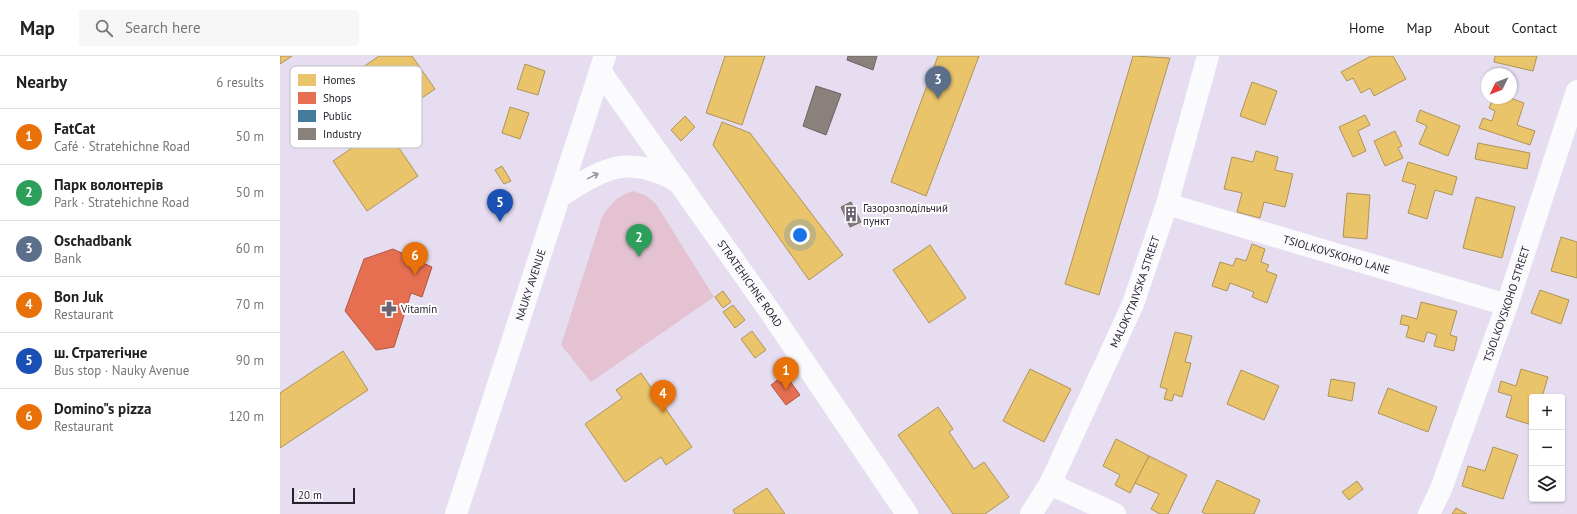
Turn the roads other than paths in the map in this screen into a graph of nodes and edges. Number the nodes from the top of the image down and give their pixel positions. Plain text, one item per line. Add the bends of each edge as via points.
1 (1208, 56) edge
2 (598, 61) edge
3 (1577, 91) edge
4 (679, 182) junction
5 (560, 196) junction
6 (1167, 204) junction
7 (1507, 305) junction
8 (1050, 484) junction
9 (456, 514) edge
10 (907, 514) edge
11 (1031, 514) edge
12 (1115, 514) edge
13 (1429, 514) edge

1 - 6 street, MALOKYTAIVSKA STREET
2 - 4 street, STRATEHICHNE ROAD
2 - 5 street, NAUKY AVENUE
3 - 7 street, TSIOLKOVSKOHO STREET
5 -> 4 street via 590,177 623,165 650,168
4 - 10 street, STRATEHICHNE ROAD
5 - 9 street, NAUKY AVENUE
6 - 7 street, TSIOLKOVSKOHO LANE
6 - 8 street, MALOKYTAIVSKA STREET via 1133,304
7 - 13 street, TSIOLKOVSKOHO STREET via 1441,489
8 - 11 street, MALOKYTAIVSKA STREET
8 - 12 street

